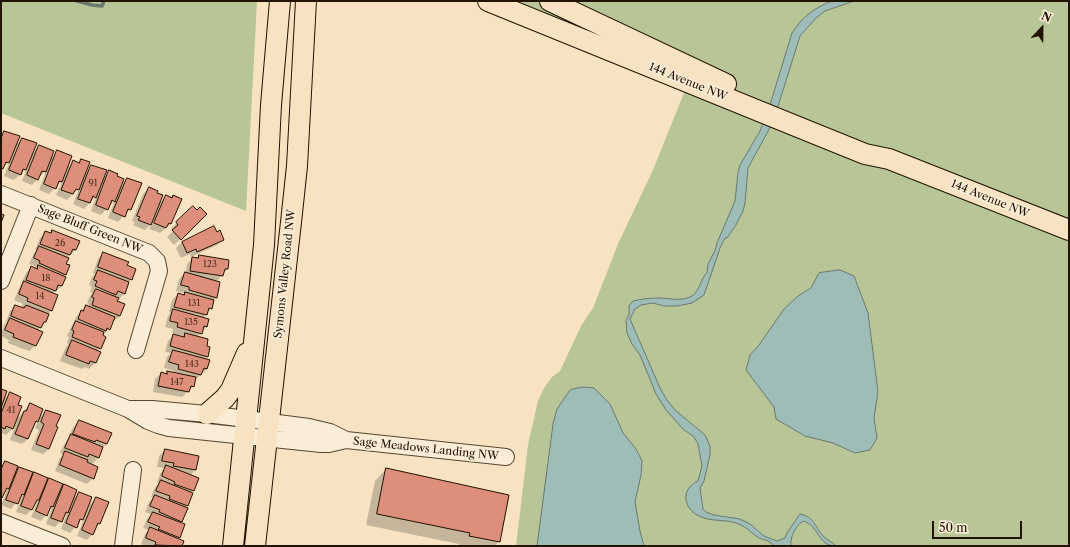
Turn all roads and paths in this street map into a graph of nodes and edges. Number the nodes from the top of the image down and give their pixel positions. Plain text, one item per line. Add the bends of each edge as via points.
1 (280, 1) edge
2 (295, 1) edge
3 (306, 1) edge
4 (318, 1) edge
5 (488, 1) edge
6 (550, 1) edge
7 (304, 24) junction
8 (729, 93) junction
9 (1, 194) edge
10 (31, 205) junction
11 (1069, 230) edge
12 (1, 281) edge
13 (256, 335) junction
14 (136, 350) dead end
15 (1, 358) edge
16 (128, 409) junction
17 (207, 414) junction
18 (245, 428) junction
19 (268, 430) junction
20 (506, 457) dead end
21 (133, 470) dead end
22 (1, 522) edge
23 (62, 546) edge
24 (123, 546) edge
25 (234, 546) edge
26 (255, 546) edge

1 - 13 main road, Symons Valley Road NW
2 - 7 main road
3 - 7 main road, Symons Valley Road NW
4 - 7 main road
5 - 8 main road, 144 Avenue NW
6 - 8 main road, 144 Avenue NW
7 - 19 main road, Symons Valley Road NW via 297,166
8 - 11 main road, 144 Avenue NW via 814,127 865,154 889,159
9 - 10 street, Sage Bluff Green NW
10 - 12 street
10 - 14 street, Sage Bluff Green NW via 149,253 157,261 159,271
13 - 17 main road via 231,390
13 - 18 main road, Symons Valley Road NW
15 - 16 street
16 - 17 street
16 - 18 street via 158,426 169,428
17 - 18 street
18 - 19 street, Sage Meadows Landing NW
18 - 25 main road, Symons Valley Road NW
19 - 20 street, Sage Meadows Landing NW via 321,444 346,440
19 - 26 main road, Symons Valley Road NW
21 - 24 street
22 - 23 street

